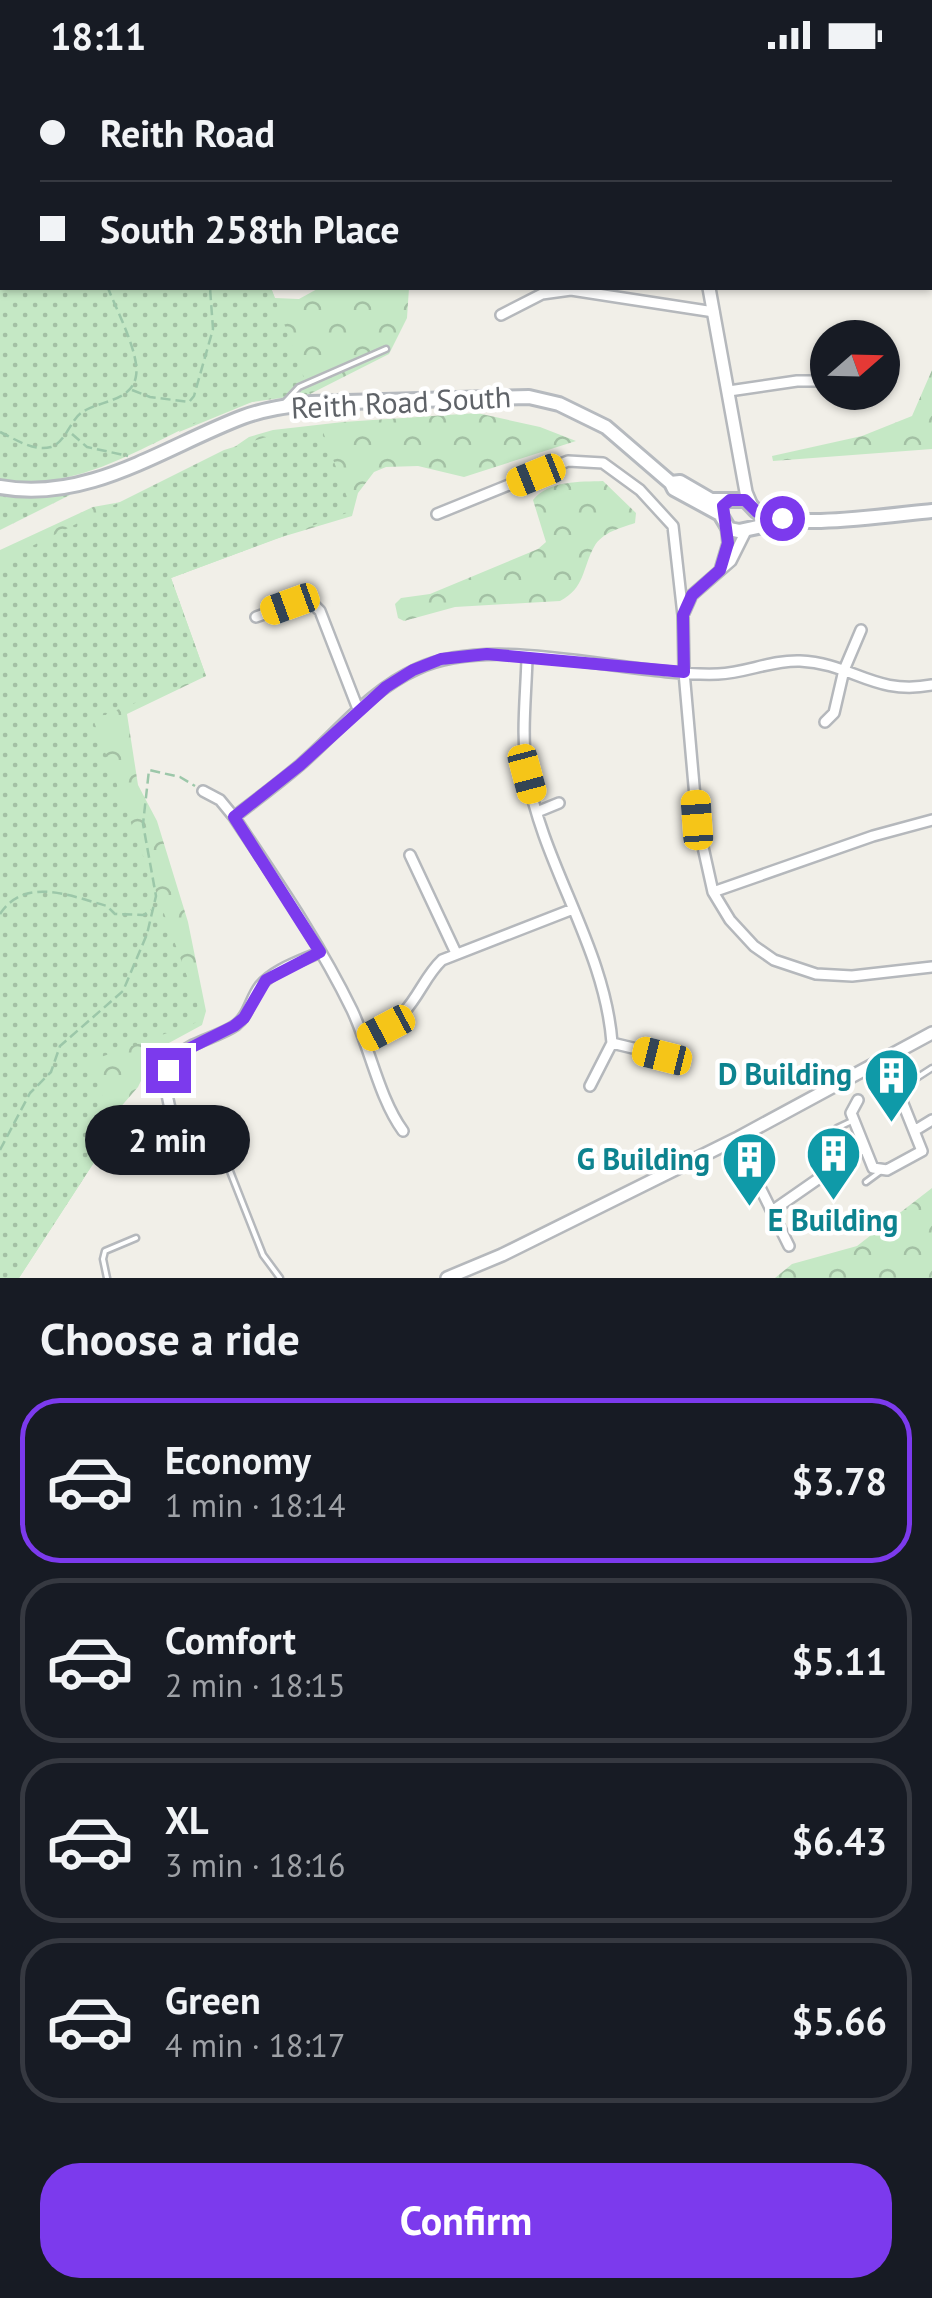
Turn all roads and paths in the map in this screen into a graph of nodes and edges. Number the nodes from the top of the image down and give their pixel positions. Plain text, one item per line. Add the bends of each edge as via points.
1 (109, 290) edge
2 (210, 290) edge
3 (710, 290) edge
4 (714, 312) junction
5 (501, 315) dead end
6 (386, 350) dead end
7 (810, 382) edge
8 (131, 389) junction
9 (729, 390) junction
10 (280, 407) junction
11 (0, 432) edge
12 (65, 433) junction
13 (142, 462) junction
14 (742, 474) junction
15 (671, 483) junction
16 (0, 487) edge
17 (730, 500) junction
18 (754, 508) junction
19 (932, 511) edge
20 (436, 514) dead end
21 (724, 521) junction
22 (786, 521) junction
23 (747, 529) junction
24 (720, 570) junction
25 (683, 615) junction
26 (256, 617) dead end
27 (862, 630) dead end
28 (527, 658) junction
29 (844, 670) junction
30 (684, 672) junction
31 (932, 685) edge
32 (358, 710) junction
33 (825, 722) dead end
34 (202, 790) joint
35 (559, 803) dead end
36 (537, 812) junction
37 (234, 817) junction
38 (932, 820) edge
39 (410, 855) dead end
40 (713, 892) junction
41 (152, 909) junction
42 (572, 909) junction
43 (0, 914) edge
44 (320, 952) junction
45 (456, 954) junction
46 (932, 967) edge
47 (932, 1034) edge
48 (365, 1039) junction
49 (612, 1043) junction
50 (662, 1056) dead end
51 (886, 1061) junction
52 (932, 1068) edge
53 (590, 1086) dead end
54 (898, 1090) junction
55 (858, 1100) dead end
56 (854, 1120) junction
57 (932, 1120) edge
58 (837, 1128) dead end
59 (403, 1131) dead end
60 (914, 1131) junction
61 (736, 1139) junction
62 (845, 1144) dead end
63 (184, 1147) dead end
64 (864, 1148) junction
65 (0, 1150) edge
66 (222, 1150) dead end
67 (836, 1152) dead end
68 (880, 1171) junction
69 (866, 1182) dead end
70 (772, 1211) junction
71 (136, 1238) dead end
72 (789, 1246) dead end
73 (107, 1278) edge
74 (280, 1278) edge
75 (447, 1278) edge

1 - 8 path via 136,362
2 - 8 path via 213,329 194,396 177,402
3 - 4 street
4 - 5 street via 570,290 526,300
4 - 9 street
6 - 10 lane via 299,387
7 - 9 street
8 - 12 path via 86,410
9 - 14 street
10 - 13 main road, Reith Road South
10 - 15 main road, Reith Road South via 529,397 606,428
11 - 12 path via 45,447
12 - 13 path via 74,433 87,448
13 - 16 main road, Reith Road South via 82,484
14 - 17 street
14 - 18 street
15 - 17 main road, Reith Road South via 711,500
15 - 21 main road, Reith Road South
17 - 18 main road, Reith Road South
17 - 21 main road via 723,506
18 - 22 main road, Reith Road South
18 - 23 main road via 756,523
19 - 22 main road
20 - 25 street via 568,462 614,468 673,526
21 - 23 main road, Reith Road South via 734,531
21 - 24 street via 728,543
22 - 23 main road
23 - 24 street
24 - 25 street via 692,595
25 - 30 street
26 - 32 street via 290,604 313,604
27 - 29 street
28 - 30 street
28 - 32 street via 441,659 413,670
28 - 36 street via 524,742
29 - 30 street via 803,661
29 - 31 street via 881,686
29 - 33 street via 834,713
30 - 40 street via 697,820
32 - 37 street
34 - 37 street
34 - 41 path via 150,770 143,824 156,896
35 - 36 street
36 - 42 street
37 - 44 street
38 - 40 street
39 - 45 street
40 - 46 street via 754,946 794,968 852,976
41 - 43 path via 144,916 115,914 107,906 34,890
41 - 65 path via 123,991 60,1046
42 - 45 street
42 - 49 street via 605,995
44 - 48 street
44 - 63 street via 262,984 234,1026 178,1054 168,1070 167,1100
45 - 48 street via 430,972 406,1010
47 - 51 street
48 - 59 street
49 - 50 street
49 - 53 street
51 - 54 street
51 - 61 street
52 - 54 lane
54 - 60 street
55 - 56 street
56 - 58 lane
56 - 64 street
57 - 60 street
60 - 68 street via 922,1151
61 - 70 street
61 - 75 street
62 - 67 path
64 - 68 street
64 - 70 street
66 - 74 lane via 262,1255
68 - 69 lane
70 - 72 street
71 - 73 lane via 105,1251

